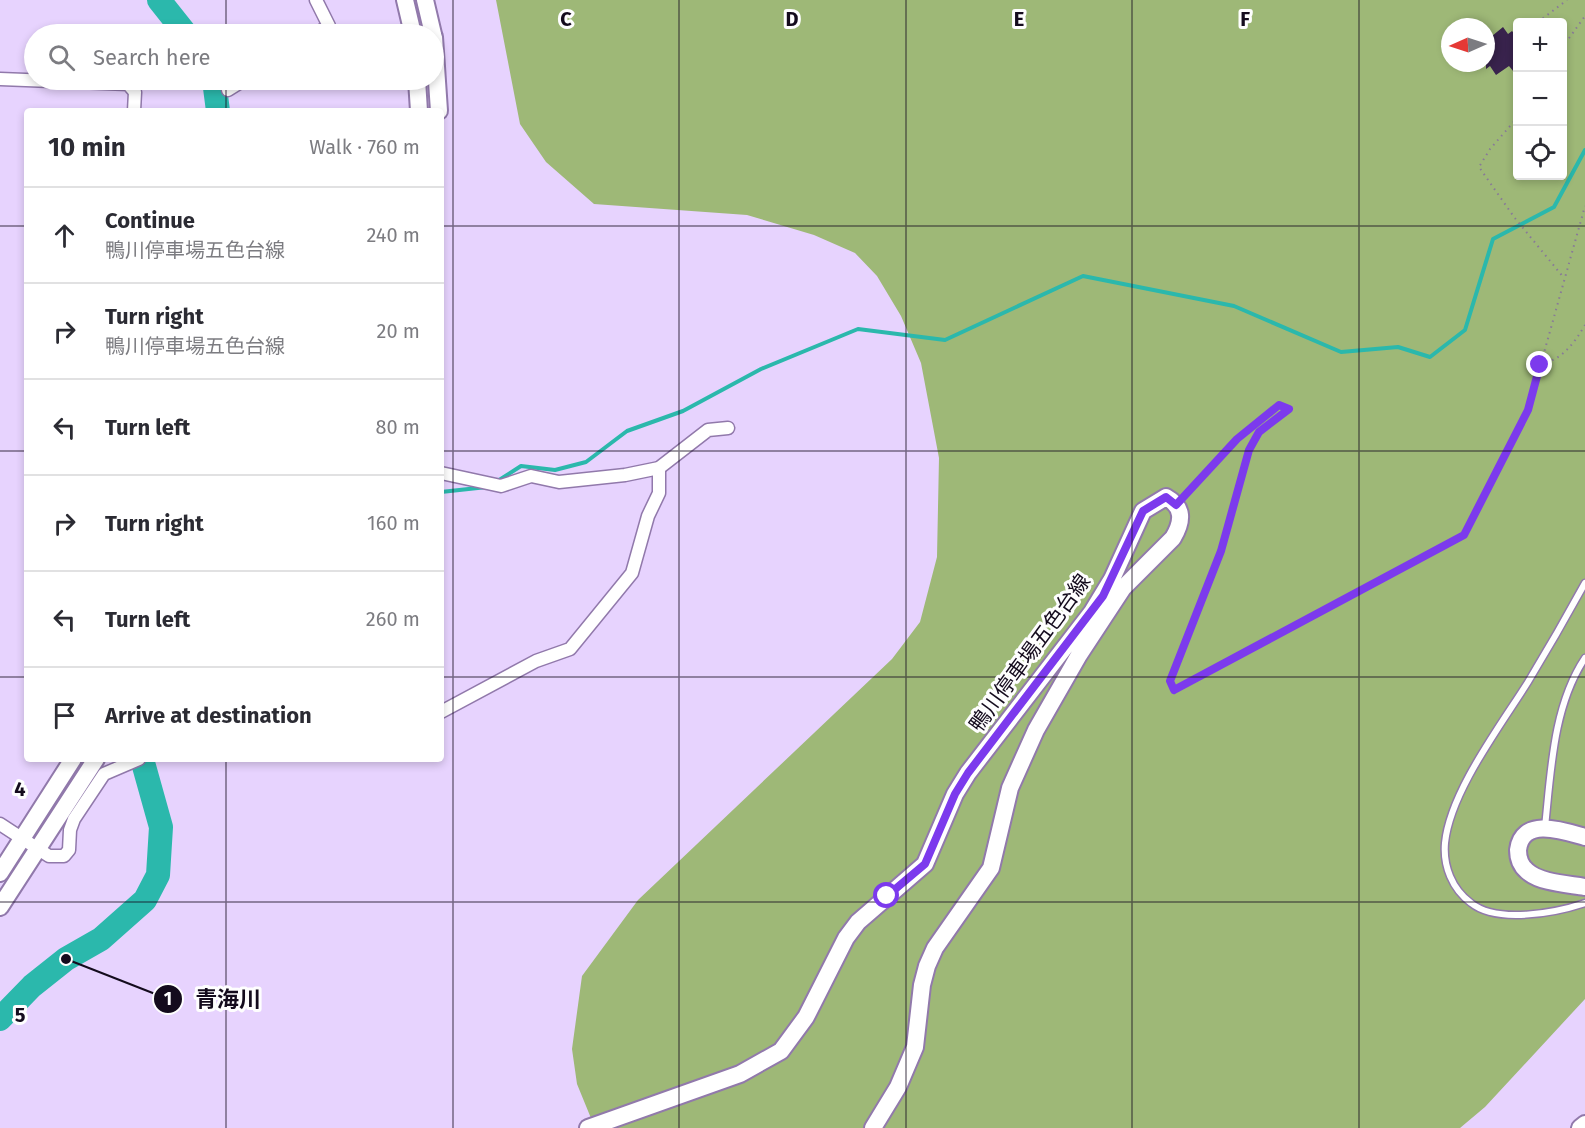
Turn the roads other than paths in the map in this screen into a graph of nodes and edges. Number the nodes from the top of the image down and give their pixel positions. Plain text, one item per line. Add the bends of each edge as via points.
1 (316, 0) edge
2 (405, 0) edge
3 (425, 0) edge
4 (328, 24) edge
5 (411, 24) edge
6 (430, 24) edge
7 (0, 79) edge
8 (24, 80) edge
9 (133, 90) edge
10 (417, 90) edge
11 (437, 90) edge
12 (134, 108) edge
13 (418, 108) edge
14 (439, 108) edge
15 (728, 428) dead end
16 (659, 468) junction
17 (444, 473) edge
18 (1585, 583) edge
19 (1585, 658) edge
20 (444, 710) edge
21 (70, 762) edge
22 (94, 762) edge
23 (132, 762) edge
24 (0, 824) edge
25 (1545, 828) junction
26 (1585, 837) edge
27 (22, 839) junction
28 (38, 848) junction
29 (0, 873) edge
30 (1585, 887) edge
31 (1585, 903) edge
32 (0, 907) edge
33 (1585, 1124) edge
34 (588, 1128) edge
35 (873, 1128) edge
36 (1580, 1128) edge

1 - 4 street
2 - 5 main road
3 - 6 main road
7 - 8 street
9 - 12 street
10 - 13 main road
11 - 14 main road
15 - 16 street via 708,430
16 - 17 street via 559,482 531,476 501,486
16 - 20 street via 659,493 648,516 632,573 570,649 536,661
18 - 31 lane via 1473,769 1452,816 1445,843 1450,880 1479,910 1495,915 1521,914
19 - 25 lane via 1569,689 1560,721
21 - 27 main road
22 - 28 main road
23 - 28 street via 104,774 74,819 69,850 64,856 49,856
24 - 27 street
25 - 26 main road
25 - 30 main road via 1524,836 1518,854 1520,863 1538,877
27 - 28 street
27 - 29 main road
28 - 32 main road
33 - 36 main road
34 - 35 main road, 鴨川停車場五色台線 via 740,1074 781,1051 806,1017 852,930 925,864 955,794 1103,596 1143,511 1166,497 1176,505 1182,518 1173,538 1123,588 1078,655 1036,730 1010,788 991,868 935,948 927,966 915,1047 898,1087

